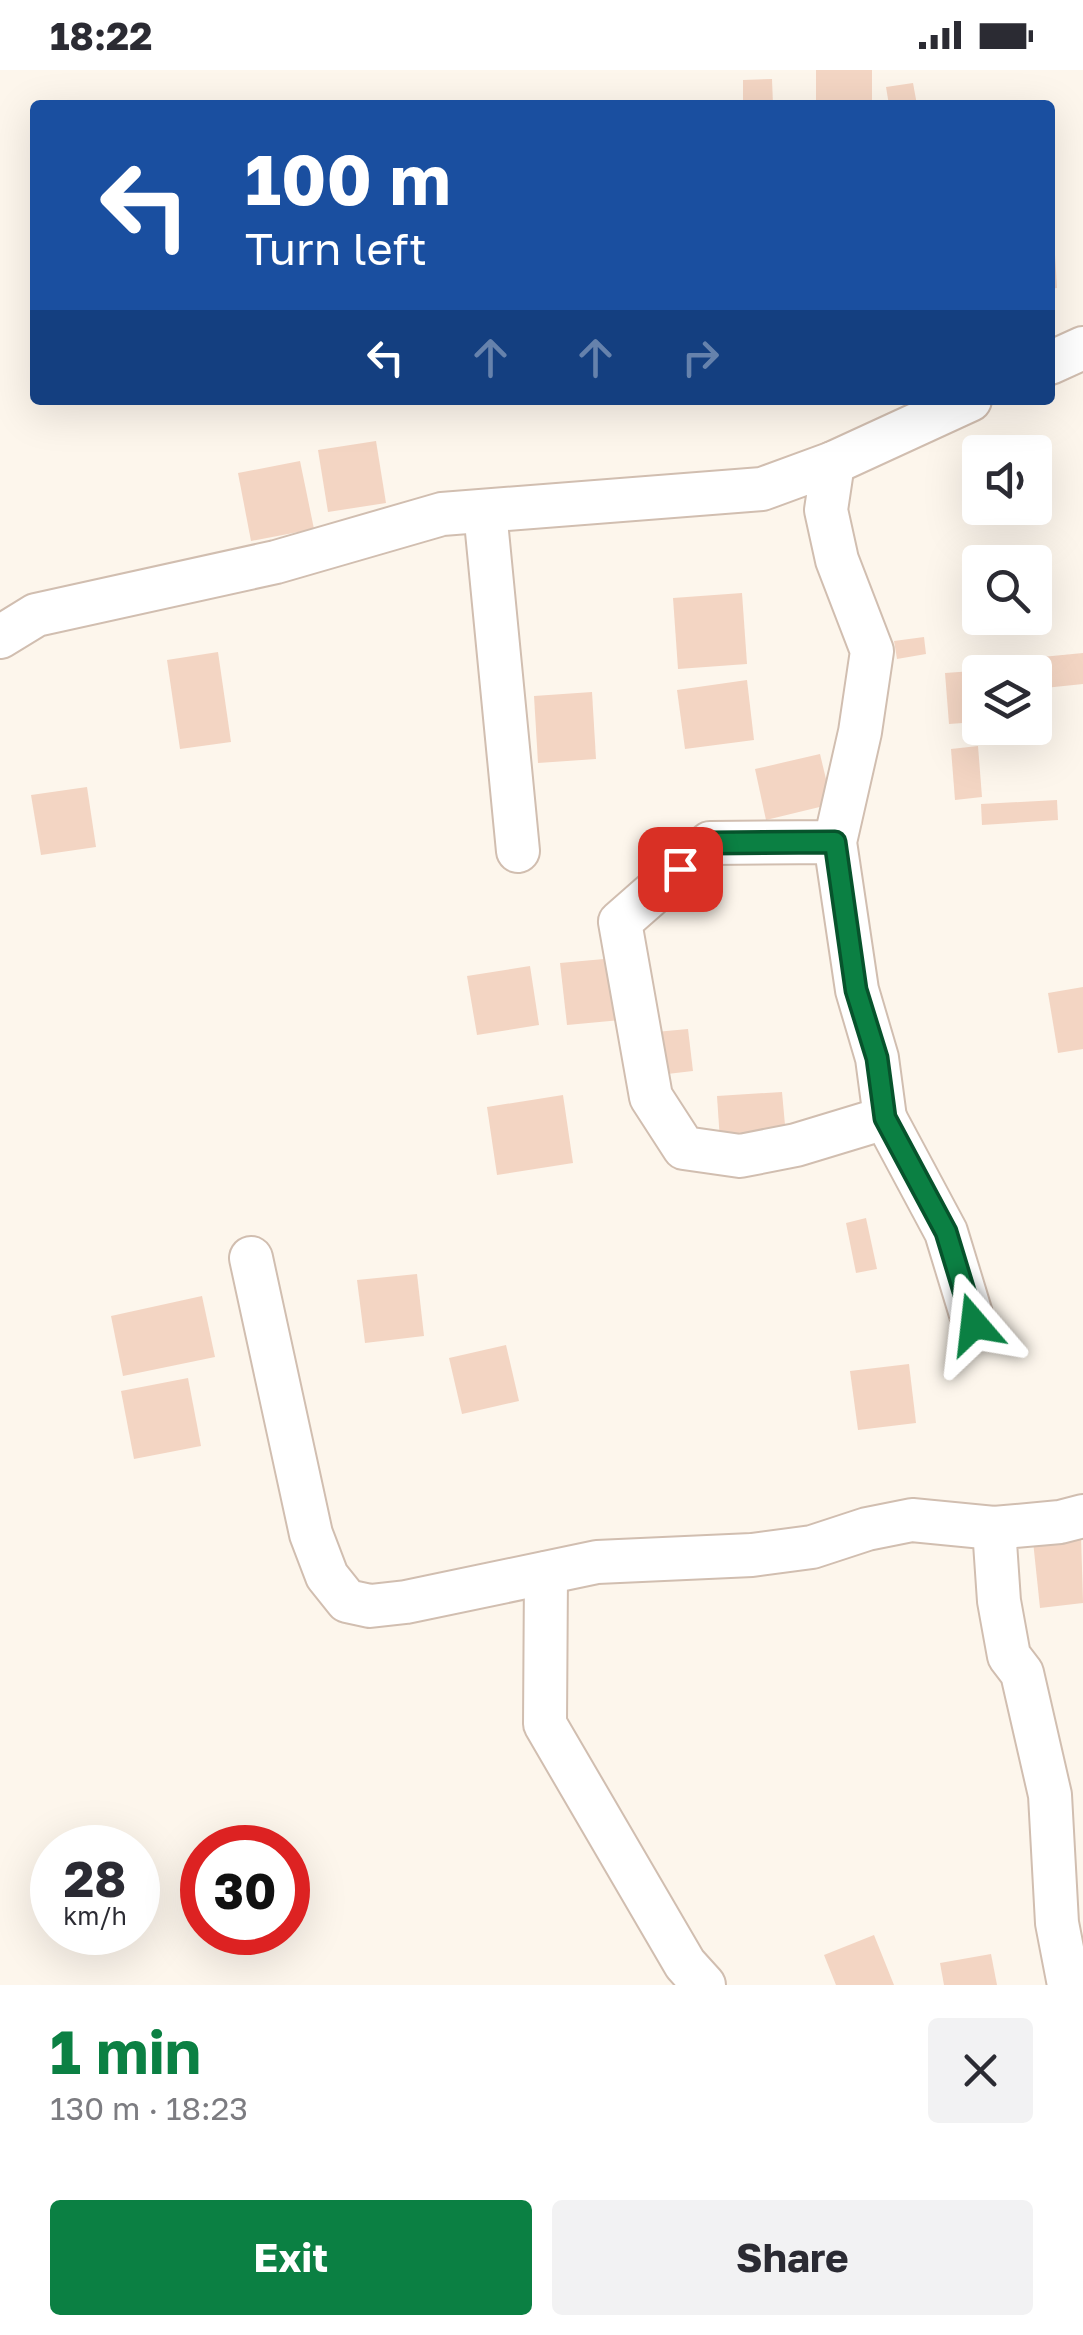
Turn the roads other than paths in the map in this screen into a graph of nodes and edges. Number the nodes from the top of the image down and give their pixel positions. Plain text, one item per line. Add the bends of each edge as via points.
1 (1083, 348) edge
2 (1055, 361) edge
3 (959, 405) edge
4 (833, 463) junction
5 (486, 511) junction
6 (0, 638) edge
7 (835, 842) junction
8 (518, 850) dead end
9 (885, 1118) junction
10 (252, 1258) dead end
11 (974, 1324) dead end
12 (1083, 1516) edge
13 (994, 1528) junction
14 (546, 1572) junction
15 (704, 1985) edge
16 (1069, 1985) edge

1 - 2 street
3 - 4 street
4 - 5 street via 762,489
4 - 7 street via 826,510 872,652
5 - 6 street via 442,514 276,562 36,614
5 - 8 street
7 - 9 street via 856,990 877,1058
7 - 9 street via 710,843 620,922 651,1097 684,1148 740,1156
9 - 11 street via 946,1232
10 - 14 street via 311,1534 327,1576 347,1600 370,1606 406,1602
12 - 13 street
13 - 14 street via 912,1520 797,1549 597,1562
13 - 16 street via 1009,1656 1022,1674 1050,1796 1057,1924
14 - 15 street via 545,1724 684,1964

